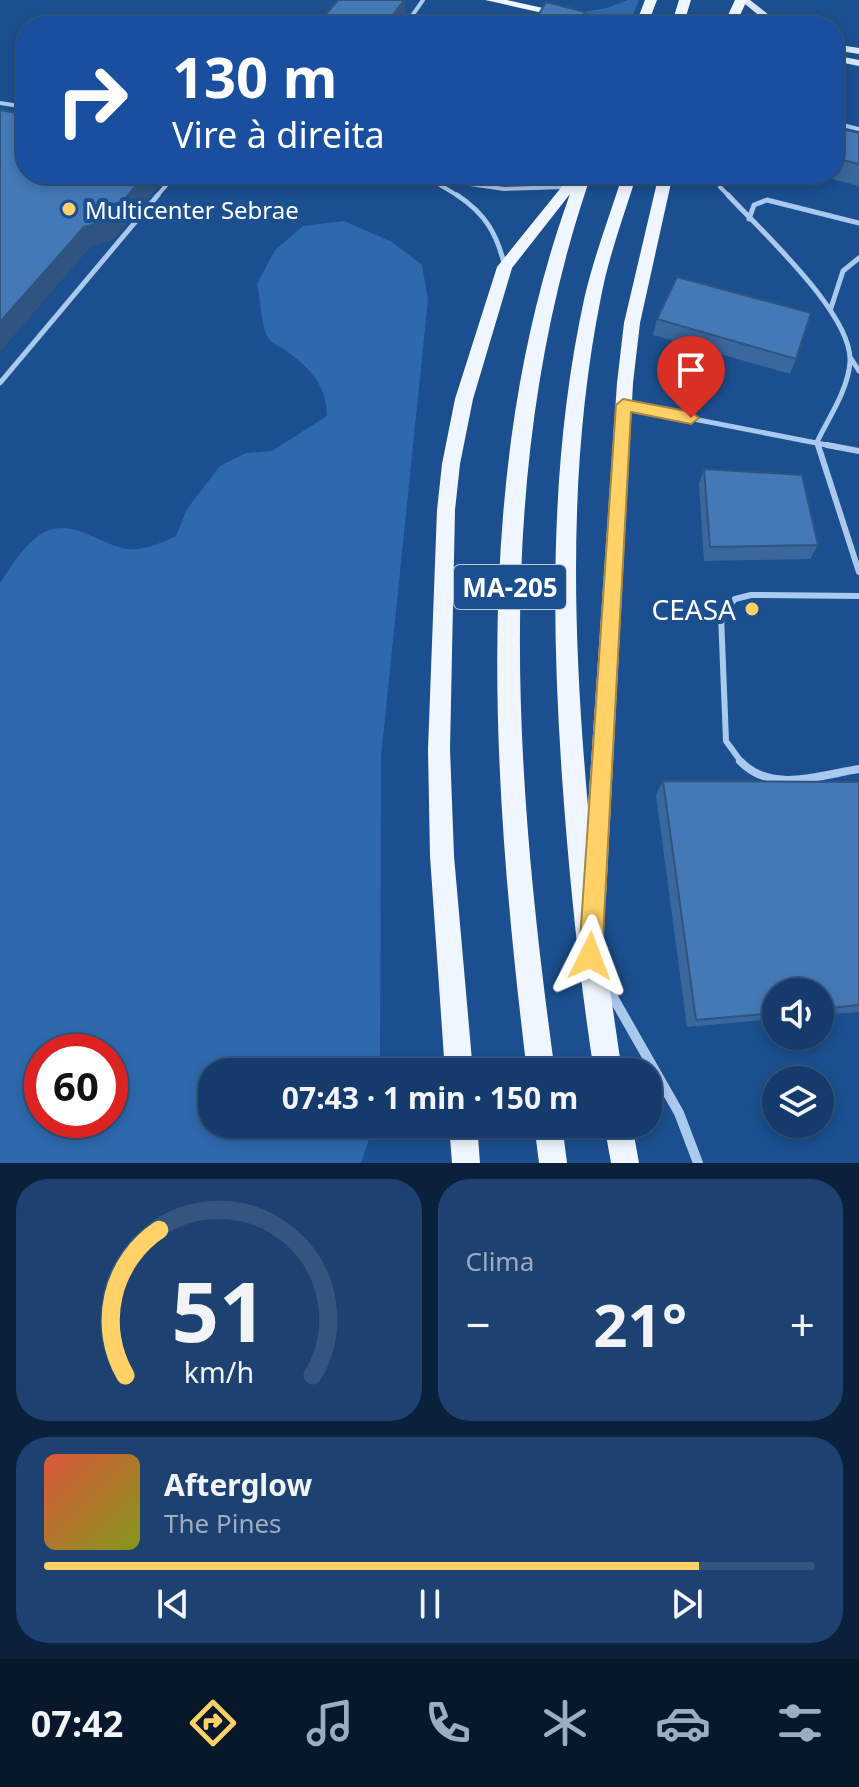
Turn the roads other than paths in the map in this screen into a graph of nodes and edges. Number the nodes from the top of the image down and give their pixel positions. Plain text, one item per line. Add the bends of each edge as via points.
1 (491, 0) edge
2 (742, 0) edge
3 (569, 16) edge
4 (764, 16) edge
5 (168, 184) edge
6 (438, 184) edge
7 (455, 184) edge
8 (556, 184) edge
9 (573, 184) edge
10 (576, 184) edge
11 (627, 184) edge
12 (664, 184) edge
13 (721, 184) edge
14 (749, 219) junction
15 (859, 223) edge
16 (859, 258) edge
17 (505, 267) junction
18 (831, 308) junction
19 (850, 357) junction
20 (859, 371) edge
21 (0, 383) edge
22 (623, 405) junction
23 (817, 442) junction
24 (859, 451) edge
25 (859, 572) edge
26 (859, 596) edge
27 (859, 769) edge
28 (590, 956) junction
29 (458, 1058) edge
30 (539, 1058) edge
31 (606, 1058) edge
32 (464, 1138) edge
33 (550, 1138) edge
34 (621, 1138) edge
35 (466, 1163) edge
36 (553, 1163) edge
37 (625, 1163) edge
38 (698, 1163) edge

1 - 3 main road
2 - 4 street
5 - 21 lane
6 - 17 lane via 492,224
7 - 8 lane via 530,191
9 - 17 main road
10 - 30 main road, MA-205 via 543,313 514,503 509,717 515,843
11 - 28 main road, MA-205 via 588,320 566,526 569,725
12 - 22 main road via 632,323
13 - 14 lane
14 - 15 lane via 754,205 767,200
14 - 18 lane
16 - 18 lane via 843,271
17 - 29 main road via 464,399 446,510 439,749
18 - 19 lane
19 - 20 lane
19 - 23 lane via 845,382
22 - 23 lane
22 - 28 main road
23 - 24 lane
23 - 25 lane
26 - 27 lane via 751,595 735,599 721,615 726,741 742,763 756,776 776,781
28 - 31 main road, MA-205
28 - 38 street via 679,1113
32 - 35 main road
33 - 36 main road
34 - 37 main road

